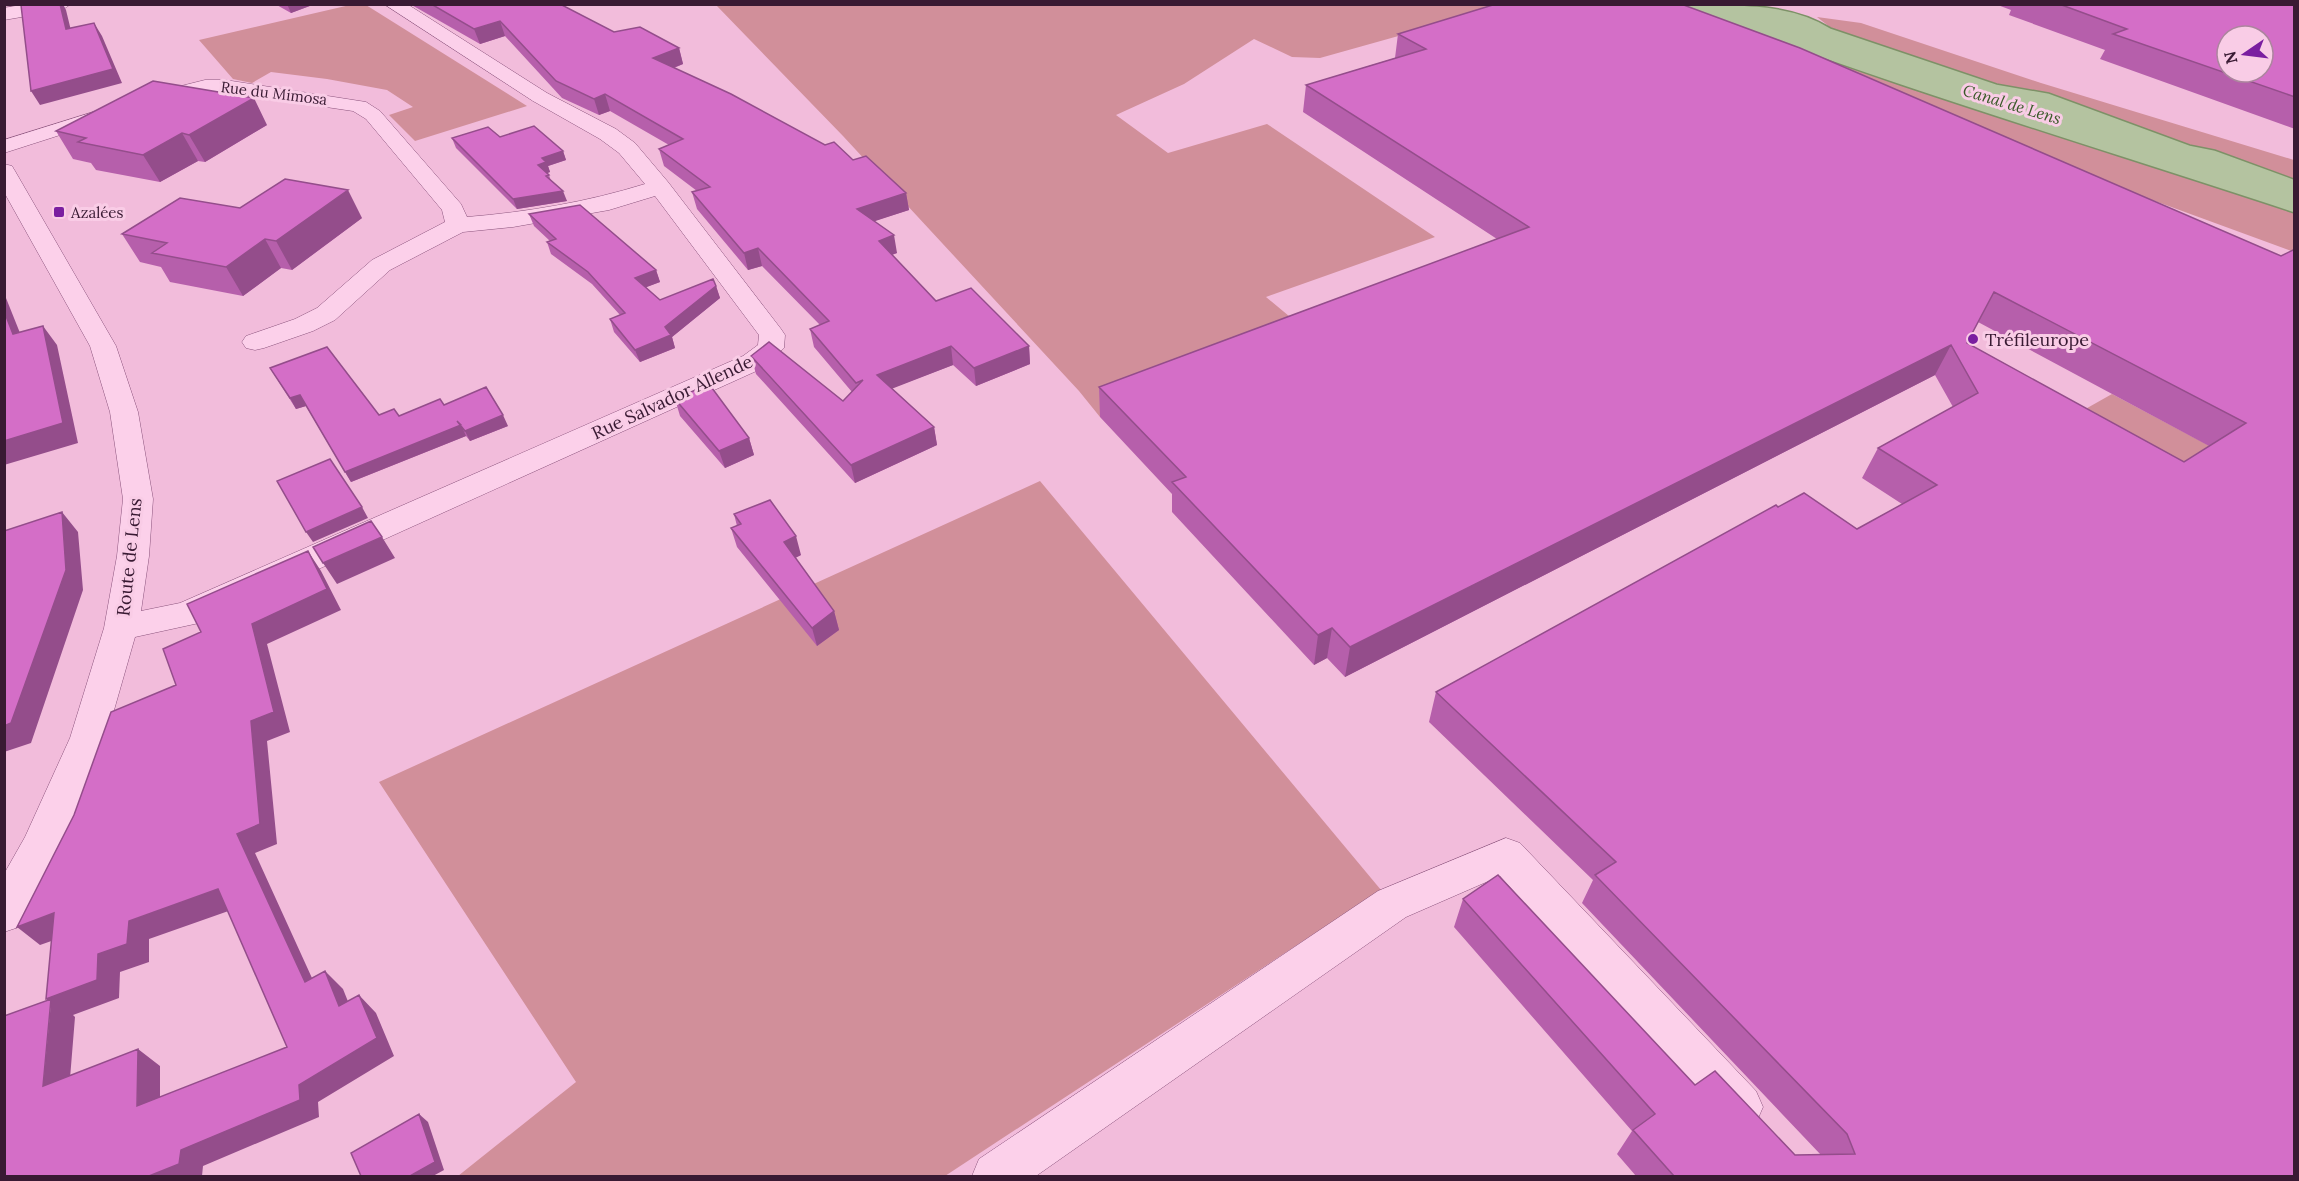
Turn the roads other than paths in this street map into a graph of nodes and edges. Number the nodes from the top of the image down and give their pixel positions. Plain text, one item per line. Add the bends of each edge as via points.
1 (62, 4) edge
2 (393, 4) edge
3 (4, 14) edge
4 (4, 147) edge
5 (4, 171) edge
6 (660, 186) junction
7 (458, 225) junction
8 (255, 342) dead end
9 (121, 628) junction
10 (4, 914) edge
11 (1765, 1133) edge
12 (996, 1176) edge

1 - 3 street
2 - 6 street, Rue Salvador Allende via 540,98 608,134 627,148
4 - 7 street, Rue du Mimosa via 205,86 333,100 359,106 373,116 453,209
5 - 9 street, Route de Lens via 103,346 123,412 138,499
6 - 7 street via 609,203
6 - 9 street, Rue Salvador Allende via 772,335 771,348 753,362 187,614
7 - 8 street via 381,265 326,314
9 - 10 street, Route de Lens via 88,738 41,845
11 - 12 street via 1506,855 1392,904

